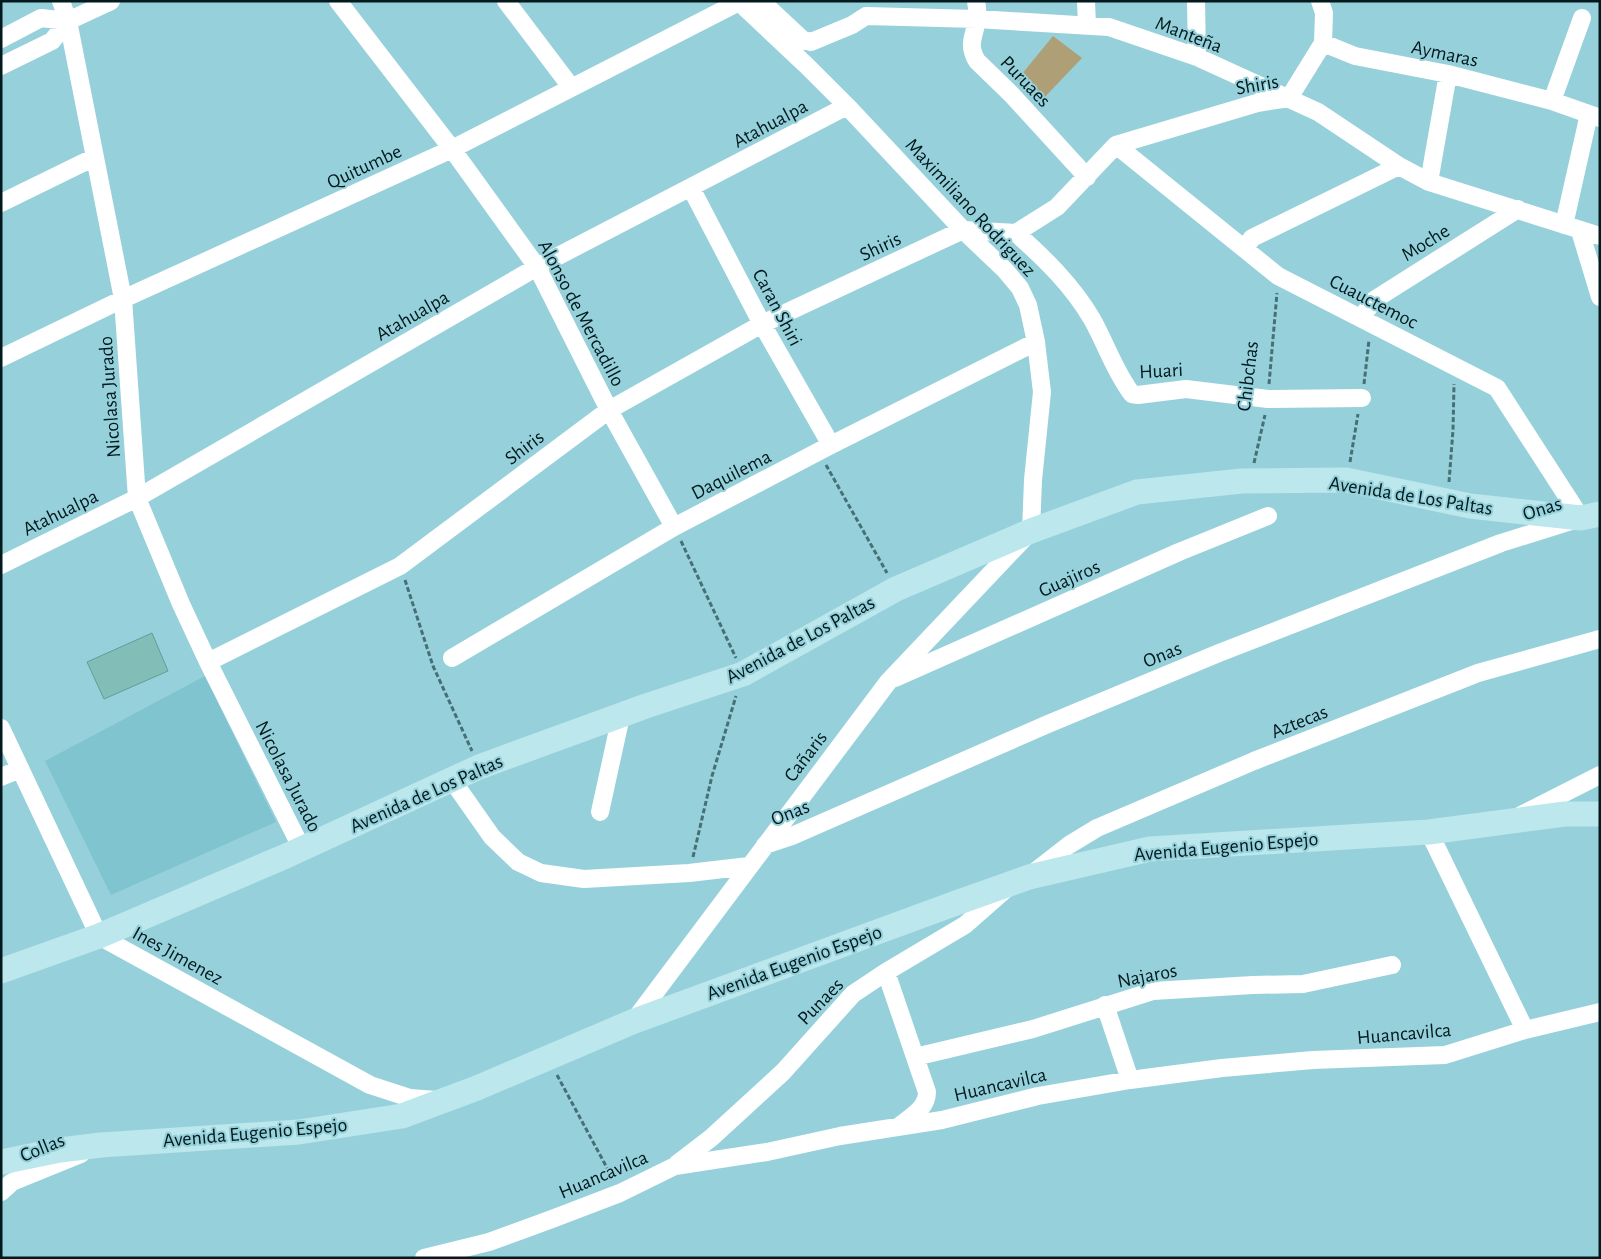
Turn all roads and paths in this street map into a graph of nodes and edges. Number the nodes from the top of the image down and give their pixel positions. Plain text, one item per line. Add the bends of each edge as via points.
1 (61, 1) edge
2 (111, 1) edge
3 (338, 1) edge
4 (506, 1) edge
5 (761, 1) edge
6 (976, 1) edge
7 (1086, 1) edge
8 (1196, 1) edge
9 (1320, 1) edge
10 (739, 2) edge
11 (866, 9) edge
12 (1582, 18) dead end
13 (977, 19) junction
14 (68, 21) junction
15 (1086, 26) junction
16 (1, 39) edge
17 (1323, 44) junction
18 (1197, 57) junction
19 (1, 66) edge
20 (1448, 74) junction
21 (571, 87) junction
22 (1289, 98) junction
23 (1552, 101) junction
24 (847, 106) junction
25 (1594, 116) edge
26 (1116, 145) junction
27 (452, 149) junction
28 (95, 157) junction
29 (1400, 166) junction
30 (1087, 177) junction
31 (1429, 182) junction
32 (691, 188) junction
33 (1, 203) edge
34 (1518, 209) junction
35 (1572, 228) junction
36 (963, 230) junction
37 (1016, 233) junction
38 (1600, 236) edge
39 (1244, 248) junction
40 (537, 267) junction
41 (1278, 276) junction
42 (1600, 297) edge
43 (123, 299) junction
44 (1361, 318) junction
45 (762, 324) junction
46 (1036, 342) junction
47 (1, 358) edge
48 (1455, 367) junction
49 (1362, 398) dead end
50 (1268, 399) junction
51 (609, 410) junction
52 (825, 449) junction
53 (1250, 480) junction
54 (137, 498) junction
55 (1448, 503) junction
56 (1268, 516) dead end
57 (1590, 516) edge
58 (674, 527) junction
59 (1031, 531) junction
60 (1, 565) edge
61 (896, 589) junction
62 (1600, 639) edge
63 (452, 658) dead end
64 (208, 662) junction
65 (743, 674) junction
66 (888, 682) junction
67 (621, 716) junction
68 (1, 728) edge
69 (20, 769) junction
70 (1600, 775) edge
71 (1, 777) edge
72 (452, 780) junction
73 (600, 812) dead end
74 (1600, 814) edge
75 (1510, 821) junction
76 (1429, 832) junction
77 (765, 845) junction
78 (302, 849) junction
79 (749, 866) junction
80 (689, 873) junction
81 (1020, 881) junction
82 (99, 936) junction
83 (1392, 965) dead end
84 (1, 971) edge
85 (886, 972) junction
86 (1105, 1005) junction
87 (1600, 1012) edge
88 (632, 1022) junction
89 (1525, 1030) junction
90 (915, 1057) junction
91 (548, 1058) junction
92 (1130, 1080) junction
93 (445, 1100) junction
94 (897, 1128) junction
95 (101, 1145) junction
96 (1, 1162) edge
97 (675, 1166) junction
98 (1, 1192) edge
99 (620, 1193) junction
100 (424, 1258) edge

1 - 14 street, Nicolasa Jurado
2 - 14 street
3 - 27 street, Alonso de Mercadillo
4 - 21 street
5 - 11 street, Manteña via 803,40 811,42 852,25
6 - 13 street, Puruaes
7 - 15 street
8 - 18 street
9 - 17 street via 1324,13
10 - 21 street, Quitumbe
10 - 24 street, Maximiliano Rodriguez
11 - 13 street, Manteña
12 - 23 street
13 - 15 street, Manteña
13 - 30 street, Puruaes via 972,38 977,61
14 - 16 street via 41,18
14 - 19 street via 52,41
14 - 28 street, Nicolasa Jurado
15 - 18 street, Manteña via 1109,28
17 - 20 street, Aymaras via 1354,56
17 - 22 street
18 - 22 street, Manteña
20 - 23 street, Aymaras
20 - 31 street
21 - 27 street, Quitumbe
22 - 26 street, Shiris via 1257,103
22 - 29 street, Shiris via 1318,112
23 - 25 street, Aymaras
24 - 32 street, Atahualpa
24 - 36 street, Maximiliano Rodriguez
25 - 35 street
26 - 30 street
26 - 39 street, Cuauctemoc
27 - 40 street, Alonso de Mercadillo
27 - 43 street, Quitumbe
28 - 33 street
28 - 43 street, Nicolasa Jurado
29 - 31 street, Shiris
29 - 39 street via 1252,238
30 - 37 street via 1057,207
31 - 34 street, Shiris
32 - 40 street, Atahualpa
32 - 45 street, Caran Shiri
34 - 35 street, Shiris
34 - 44 street, Moche via 1374,300
35 - 38 street, Shiris
35 - 42 street
36 - 37 street, Shiris
36 - 45 street, Shiris
36 - 46 street, Maximiliano Rodriguez via 1020,288 1028,305
37 - 50 street, Huari via 1055,269 1079,300 1132,394 1193,389
39 - 41 street, Cuauctemoc
40 - 51 street, Alonso de Mercadillo
40 - 54 street, Atahualpa
41 - 44 street, Cuauctemoc
41 - 50 path, Chibchas
43 - 47 street, Quitumbe
43 - 54 street, Nicolasa Jurado
44 - 48 street, Cuauctemoc
45 - 51 street, Shiris
45 - 52 street, Caran Shiri
46 - 52 street, Daquilema
46 - 59 street, Maximiliano Rodriguez via 1042,392
48 - 55 path
48 - 57 street, Cuauctemoc via 1497,388
49 - 50 street, Huari
50 - 53 path, Chibchas
51 - 58 street, Alonso de Mercadillo
51 - 64 street, Shiris via 400,566
52 - 58 street, Daquilema
52 - 61 path
53 - 55 main road, Avenida de Los Paltas via 1346,480
53 - 59 main road, Avenida de Los Paltas via 1137,492
54 - 60 street, Atahualpa
54 - 64 street, Nicolasa Jurado
55 - 57 main road, Avenida de Los Paltas
56 - 66 street, Guajiros via 1170,556
57 - 77 street, Onas via 1501,543 1220,653
58 - 63 street, Daquilema
58 - 65 path
59 - 61 main road, Avenida de Los Paltas
59 - 66 street, Cañaris
61 - 65 main road, Avenida de Los Paltas
62 - 81 street, Aztecas via 1478,673 1246,765 1097,828 1069,844
64 - 78 street, Nicolasa Jurado
65 - 67 main road, Avenida de Los Paltas
65 - 80 path via 712,776
66 - 77 street, Cañaris
67 - 72 main road, Avenida de Los Paltas via 479,767
67 - 73 street
68 - 69 street
69 - 71 street
69 - 82 street
70 - 75 street
72 - 78 main road, Avenida de Los Paltas
72 - 80 street via 492,837 518,862 541,873 584,879
74 - 75 main road, Avenida Eugenio Espejo via 1565,814
75 - 76 main road, Avenida Eugenio Espejo
76 - 81 main road, Avenida Eugenio Espejo via 1150,849
76 - 89 street
77 - 79 street, Cañaris
78 - 82 main road, Avenida de Los Paltas
79 - 80 street
79 - 88 street, Cañaris
81 - 85 street, Punaes via 965,925
81 - 88 main road, Avenida Eugenio Espejo
82 - 84 main road, Avenida de Los Paltas
82 - 93 street, Ines Jimenez via 370,1085 410,1098
83 - 86 street, Najaros via 1303,984 1153,991
85 - 90 street
85 - 97 street, Punaes via 853,994 783,1072 711,1138
86 - 90 street, Najaros via 1033,1029
86 - 92 street
87 - 89 street, Huancavilca
88 - 91 main road, Avenida Eugenio Espejo
89 - 92 street, Huancavilca via 1445,1055 1314,1060
90 - 94 street via 927,1099 921,1109
91 - 93 main road, Avenida Eugenio Espejo
91 - 99 path
92 - 94 street, Huancavilca via 1038,1096
93 - 95 main road, Avenida Eugenio Espejo via 402,1116 298,1132
94 - 97 street, Huancavilca
95 - 96 main road, Avenida Eugenio Espejo
95 - 98 street, Collas via 12,1182
97 - 99 street, Huancavilca
99 - 100 street, Huancavilca via 489,1242

